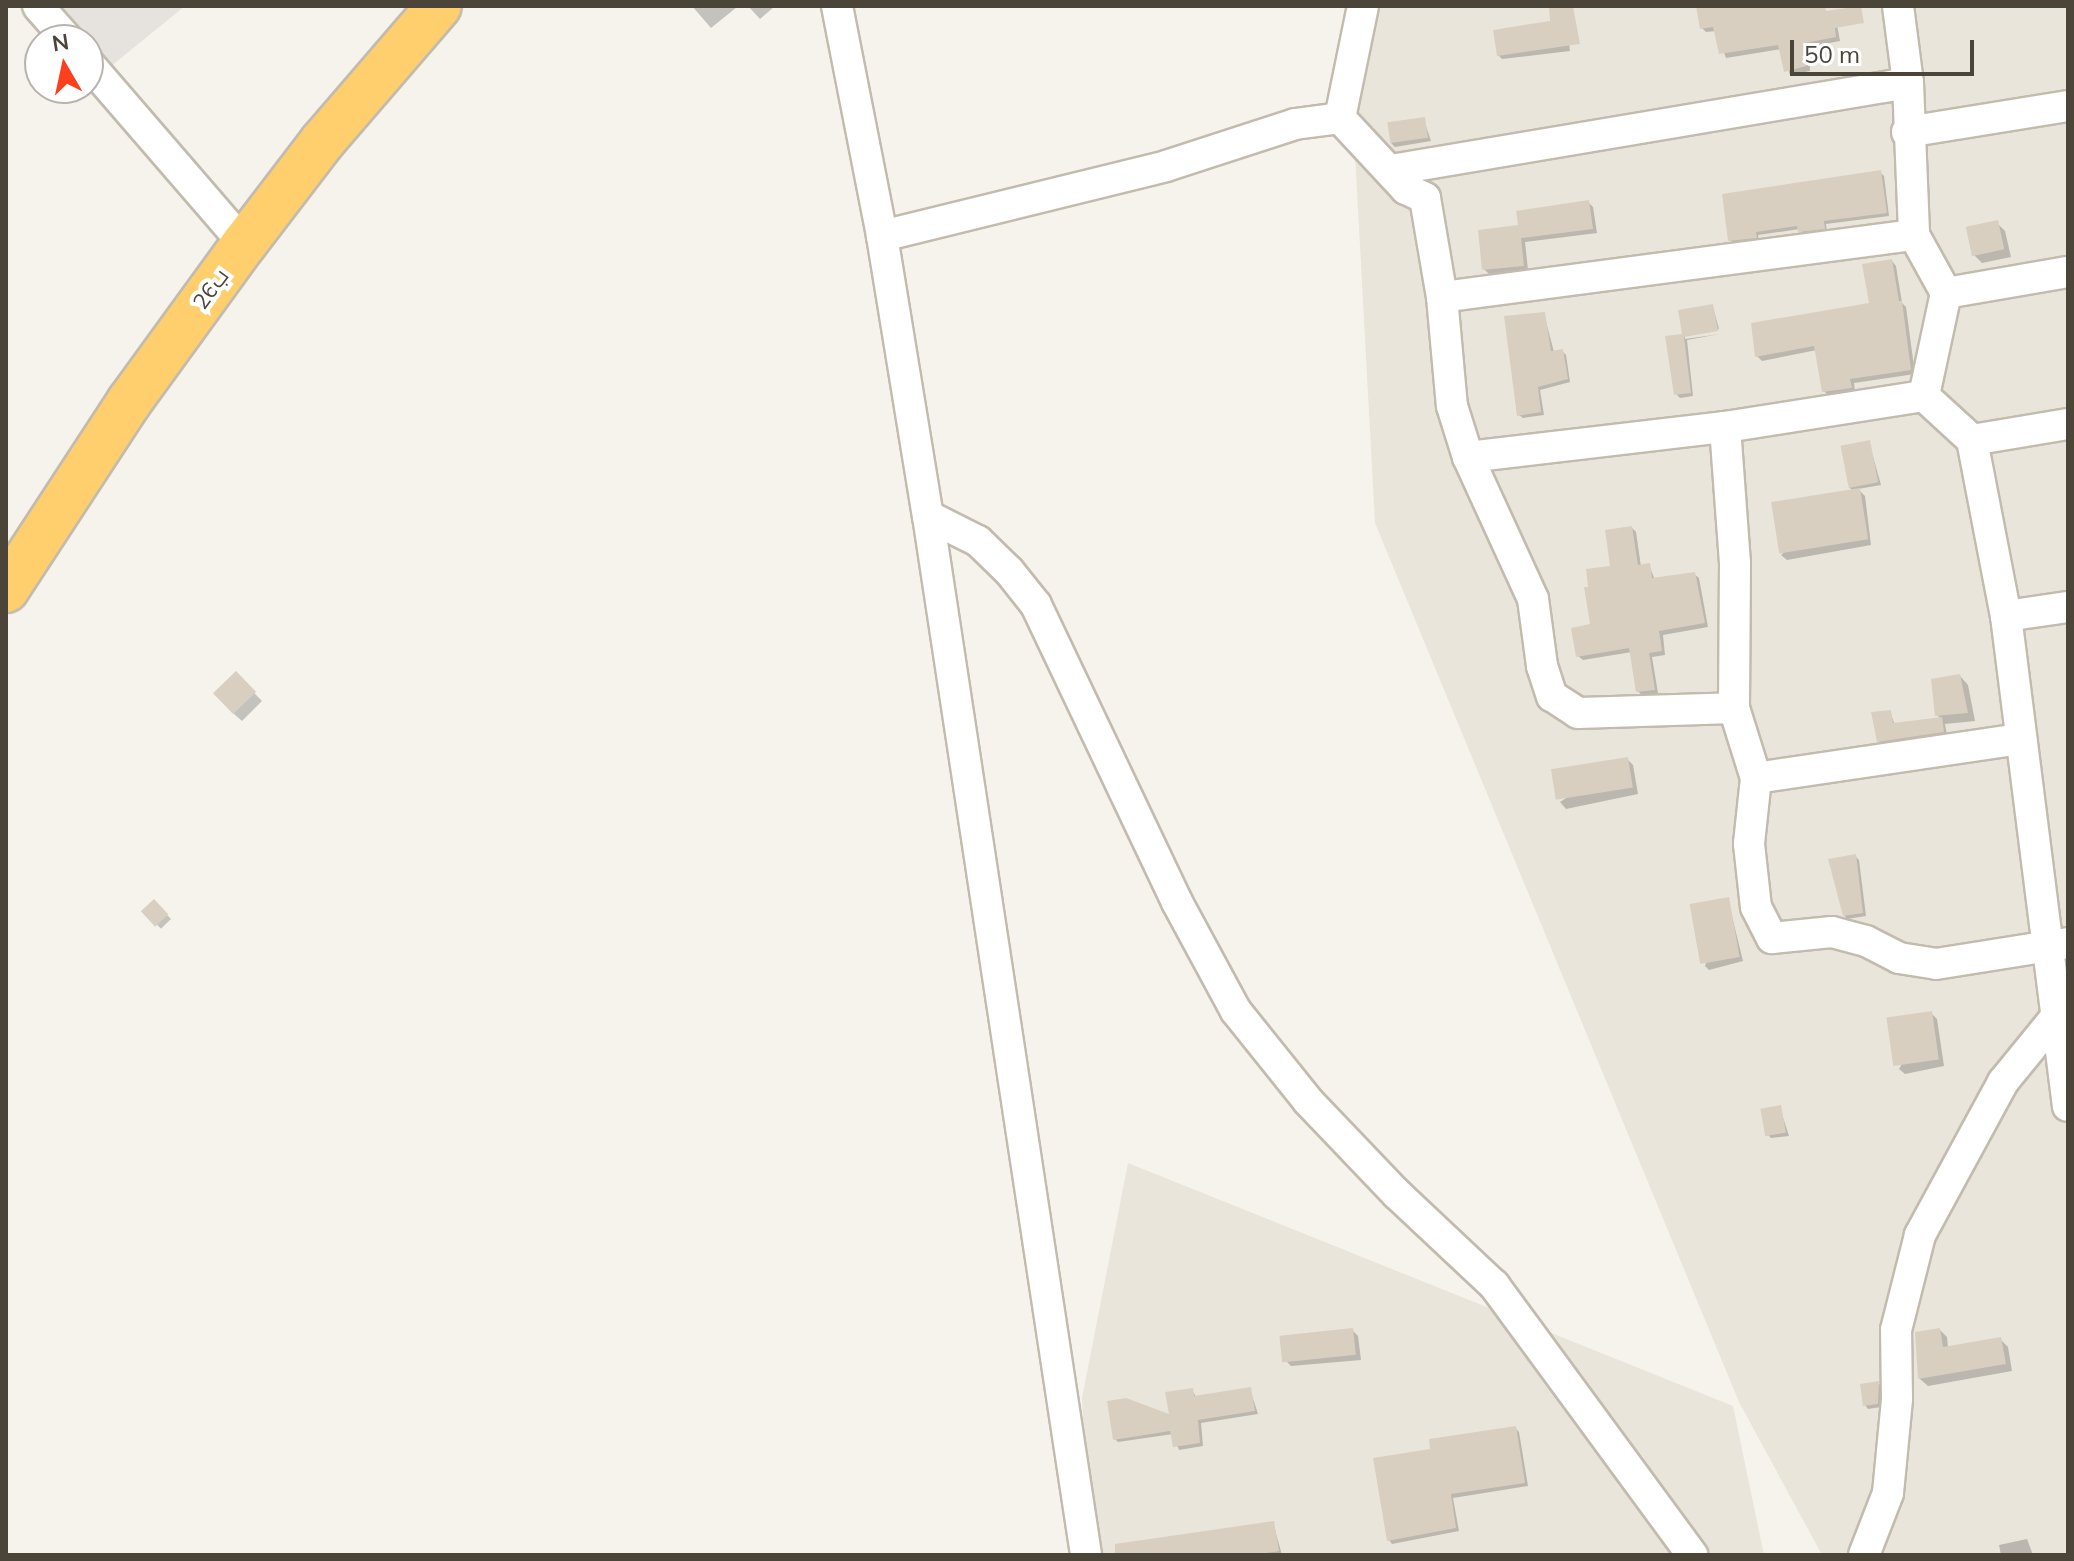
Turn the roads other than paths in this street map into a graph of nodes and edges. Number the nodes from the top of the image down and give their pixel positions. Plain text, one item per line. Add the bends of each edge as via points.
1 (38, 6) edge
2 (439, 6) edge
3 (837, 6) edge
4 (1363, 6) edge
5 (1898, 6) edge
6 (54, 24) edge
7 (104, 82) edge
8 (1908, 83) junction
9 (2068, 106) edge
10 (1340, 118) junction
11 (1907, 132) junction
12 (1391, 170) junction
13 (1914, 235) junction
14 (882, 236) junction
15 (244, 244) junction
16 (2068, 272) edge
17 (1946, 293) junction
18 (1442, 297) junction
19 (1924, 396) junction
20 (2068, 424) edge
21 (1725, 427) junction
22 (1972, 440) junction
23 (1468, 457) junction
24 (928, 516) junction
25 (6, 590) edge
26 (2068, 607) edge
27 (2006, 616) junction
28 (1734, 708) junction
29 (2021, 739) junction
30 (1756, 778) junction
31 (2057, 944) edge
32 (2056, 1017) junction
33 (2068, 1106) edge
34 (1086, 1555) edge
35 (1692, 1555) edge
36 (1864, 1555) edge

1 - 6 street
2 - 15 highway, 26ب via 322,142
3 - 14 street
4 - 10 street
5 - 8 street
7 - 15 street
8 - 11 street
8 - 12 street
9 - 11 street
10 - 12 street
10 - 14 street via 1295,124 1166,166
11 - 13 street
12 - 18 street via 1406,189 1425,198
13 - 17 street
13 - 18 street
14 - 24 street
15 - 25 highway, 26ب via 129,402
16 - 17 street
17 - 19 street
18 - 23 street via 1452,406
19 - 21 street
19 - 22 street
20 - 22 street
21 - 23 street
21 - 28 street via 1735,563
22 - 27 street
23 - 28 street via 1533,599 1542,666 1552,696 1578,713
24 - 34 street
24 - 35 street via 978,541 1036,605 1177,902 1236,1011 1308,1101 1494,1285
26 - 27 street
27 - 29 street
28 - 30 street
29 - 30 street
29 - 31 street
30 - 31 street via 1751,859 1756,907 1772,938 1832,932 1899,958 1936,964
31 - 32 street
32 - 33 street
32 - 36 street via 2003,1082 1920,1235 1896,1330 1897,1399 1888,1493

